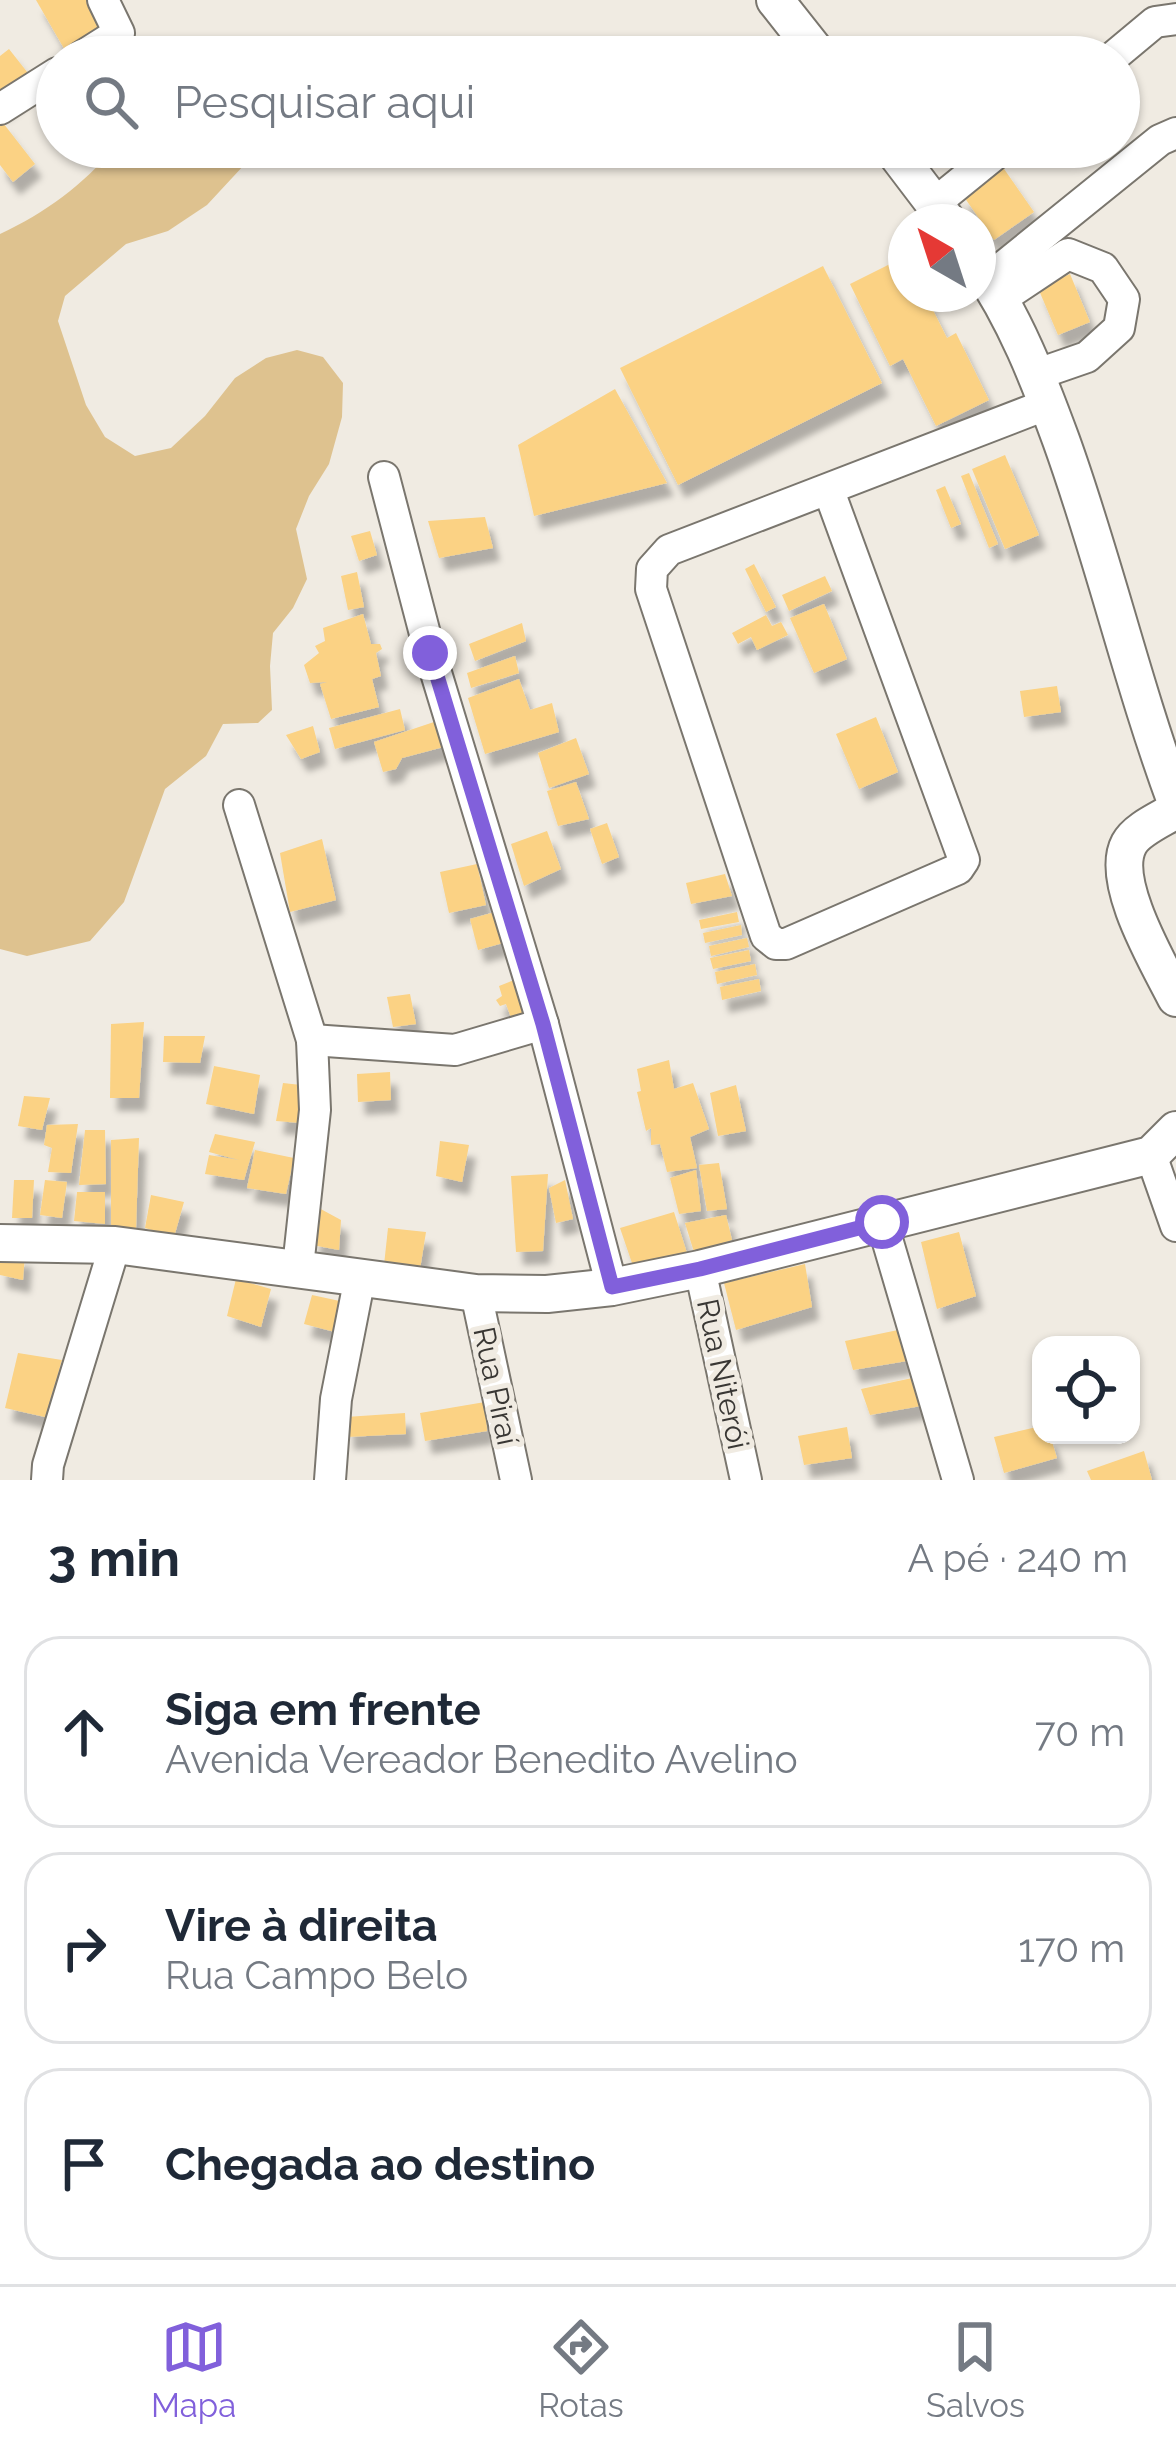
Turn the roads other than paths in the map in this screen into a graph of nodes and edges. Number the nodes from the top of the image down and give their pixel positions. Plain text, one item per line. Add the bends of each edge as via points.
1 (104, 0) edge
2 (775, 0) edge
3 (1160, 14) edge
4 (114, 36) edge
5 (803, 36) edge
6 (1136, 36) edge
7 (36, 86) edge
8 (0, 109) edge
9 (1176, 133) edge
10 (1140, 156) edge
11 (907, 168) edge
12 (984, 168) edge
13 (1126, 168) edge
14 (935, 204) edge
15 (950, 204) edge
16 (996, 274) edge
17 (996, 278) edge
18 (996, 297) edge
19 (1041, 390) junction
20 (383, 477) dead end
21 (829, 490) junction
22 (239, 805) dead end
23 (1176, 806) edge
24 (1176, 998) edge
25 (543, 1024) junction
26 (312, 1040) junction
27 (1163, 1143) edge
28 (882, 1222) junction
29 (1176, 1226) edge
30 (0, 1243) edge
31 (115, 1245) junction
32 (298, 1267) junction
33 (700, 1269) junction
34 (360, 1277) junction
35 (612, 1287) junction
36 (476, 1293) junction
37 (47, 1480) edge
38 (330, 1480) edge
39 (516, 1480) edge
40 (746, 1480) edge
41 (958, 1480) edge

1 - 4 street
2 - 5 main road
3 - 6 street
7 - 8 street
9 - 10 street
11 - 14 main road
12 - 15 street
13 - 16 street
17 - 19 street via 1068,254 1103,268 1124,299 1119,328
18 - 19 main road
19 - 21 street
19 - 23 main road via 1092,526
20 - 25 street
21 - 21 street via 669,550 652,569 759,915 776,944 964,860
22 - 26 street
23 - 24 main road via 1135,836 1126,855 1133,905
25 - 26 street via 455,1050
25 - 35 street
26 - 32 street via 315,1110
27 - 28 main road
27 - 29 street
28 - 33 main road
28 - 41 street
30 - 31 main road
31 - 32 main road
31 - 37 street
32 - 34 main road
33 - 35 main road
33 - 40 street, Rua Niterói
34 - 36 main road
34 - 38 street
35 - 36 main road
36 - 39 street, Rua Piraí

